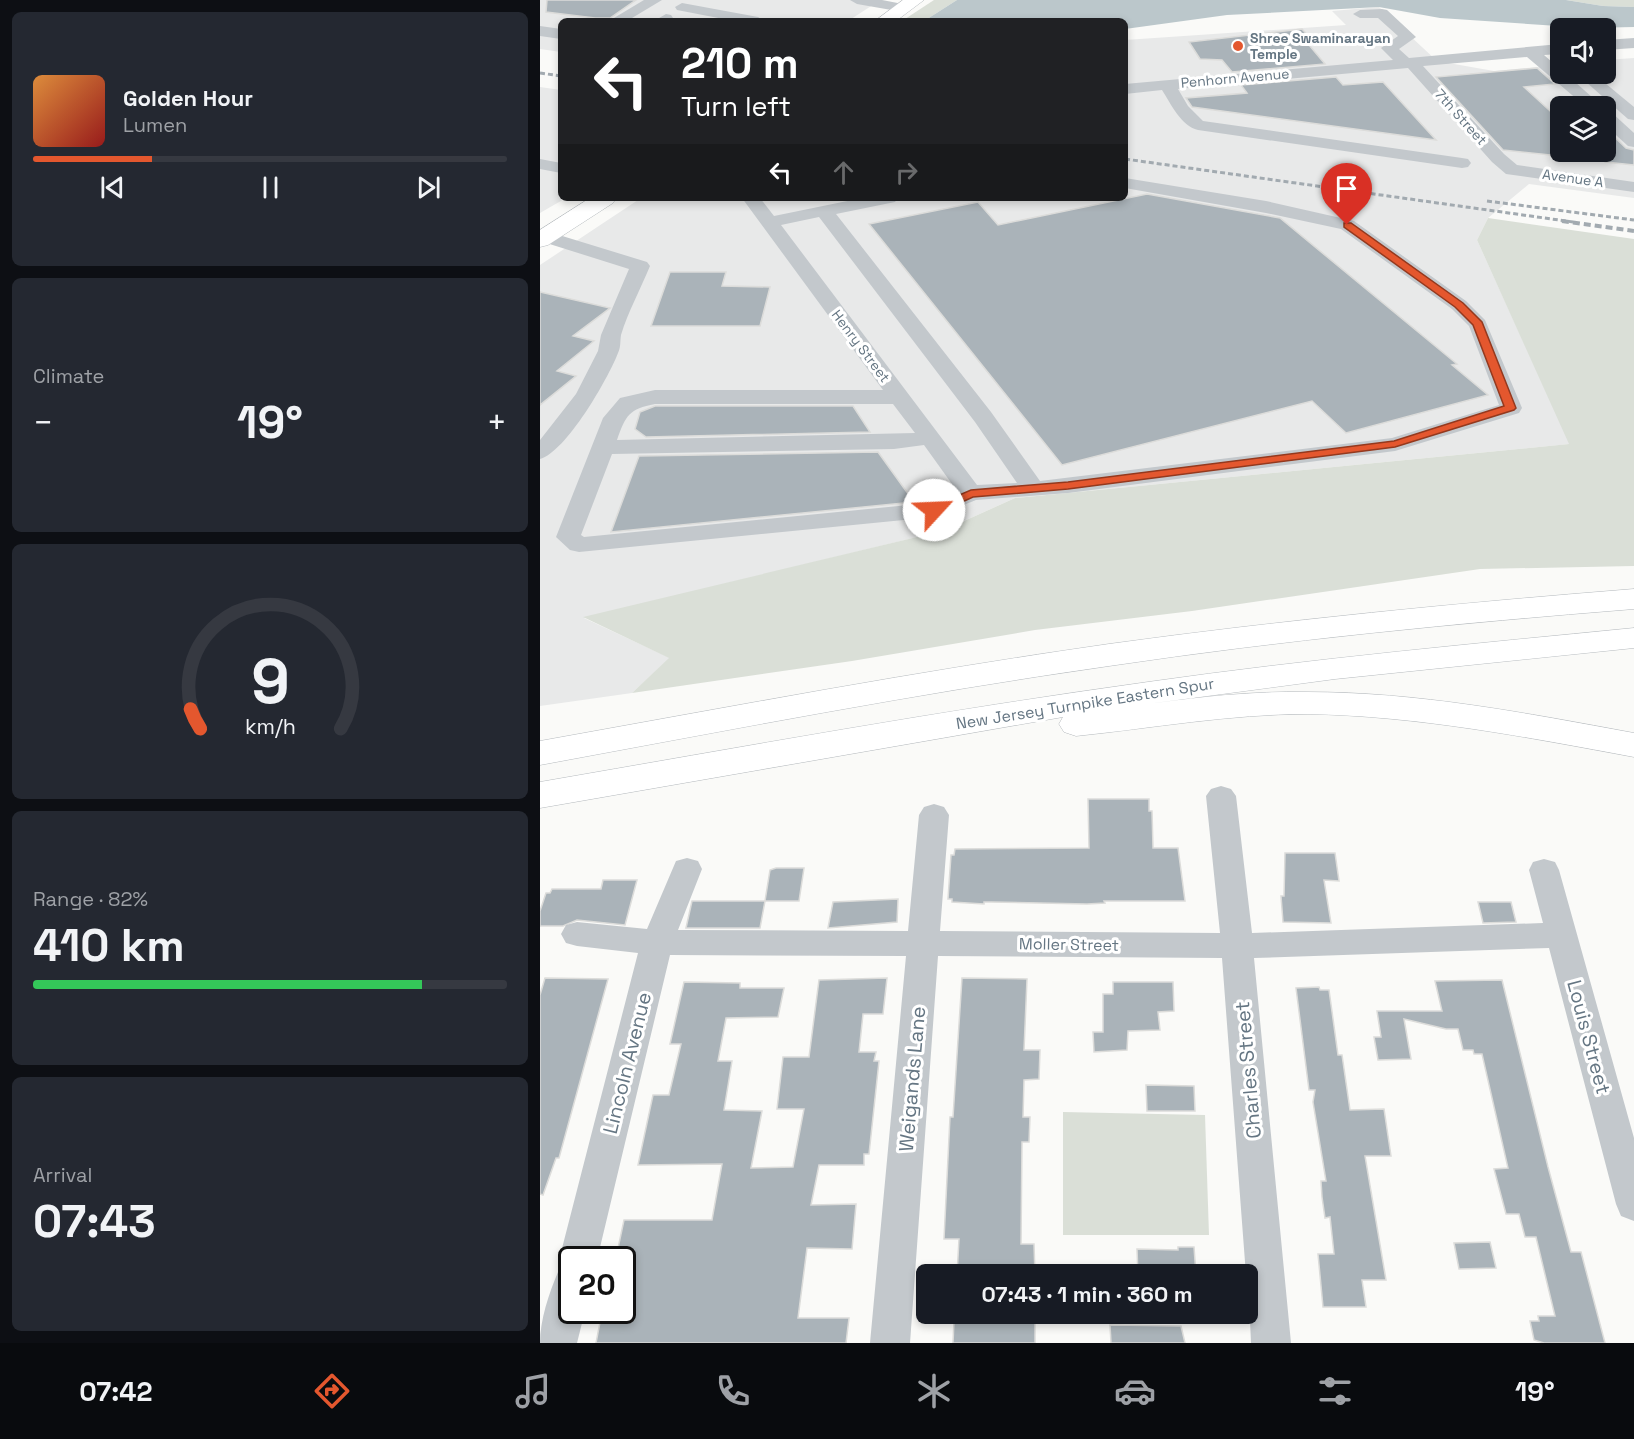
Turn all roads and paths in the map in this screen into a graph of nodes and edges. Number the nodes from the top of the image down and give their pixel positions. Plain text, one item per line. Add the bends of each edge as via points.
1 (655, 0) edge
2 (857, 0) edge
3 (909, 4) edge
4 (681, 8) dead end
5 (1360, 14) dead end
6 (622, 18) edge
7 (740, 18) edge
8 (888, 18) edge
9 (540, 31) edge
10 (558, 34) edge
11 (1634, 43) edge
12 (1616, 44) edge
13 (1533, 51) junction
14 (1550, 51) edge
15 (1356, 55) dead end
16 (1408, 62) junction
17 (1162, 79) junction
18 (1597, 84) edge
19 (1128, 88) edge
20 (1583, 96) edge
21 (1634, 115) edge
22 (1616, 126) edge
23 (1634, 142) edge
24 (1462, 163) dead end
25 (540, 164) edge
26 (558, 167) edge
27 (1512, 170) joint
28 (1128, 184) edge
29 (1634, 187) edge
30 (753, 201) edge
31 (874, 201) edge
32 (604, 203) edge
33 (824, 211) junction
34 (769, 222) junction
35 (543, 239) edge
36 (900, 398) junction
37 (930, 438) junction
38 (602, 447) junction
39 (540, 452) edge
40 (1033, 488) junction
41 (971, 493) junction
42 (1634, 599) edge
43 (1634, 638) edge
44 (1634, 745) edge
45 (805, 748) junction
46 (540, 753) edge
47 (540, 795) edge
48 (1221, 796) dead end
49 (934, 815) dead end
50 (687, 869) dead end
51 (1544, 870) dead end
52 (577, 934) dead end
53 (1562, 935) junction
54 (657, 942) junction
55 (923, 942) junction
56 (1237, 946) junction
57 (1634, 1204) edge
58 (581, 1246) edge
59 (562, 1324) edge
60 (557, 1343) edge
61 (890, 1343) edge
62 (1271, 1343) edge

1 - 6 street
2 - 3 street
3 - 8 main road
4 - 7 street
5 - 16 street, 7th Street via 1382,13 1408,37 1389,48
9 - 10 street
11 - 12 street
13 - 14 street, Penhorn Avenue
13 - 16 street, Penhorn Avenue
13 - 20 street
15 - 17 street
16 - 17 street, Penhorn Avenue
16 - 27 street, 7th Street
17 - 19 street, Penhorn Avenue
17 - 24 street via 1198,125
18 - 21 street
22 - 23 street
25 - 26 street
27 - 29 street, Avenue A
28 - 40 street via 1347,225 1459,305 1478,324 1510,408 1395,444 1355,451
30 - 34 street, Henry Street
31 - 33 street
32 - 35 main road
33 - 34 street
33 - 40 street
34 - 36 street, Henry Street
35 - 39 street via 640,266 611,335 609,351 586,395 552,442
36 - 37 street, Henry Street
36 - 38 street via 655,397 628,403 614,418
37 - 38 street via 873,443
37 - 41 street, Henry Street
38 - 41 street via 568,537 579,544 934,510
40 - 41 street
42 - 46 main road via 1399,620 1099,656
43 - 45 main road, New Jersey Turnpike Eastern Spur via 1245,680
44 - 45 main road via 1437,712 1366,705 1289,704 1239,705 1130,719
45 - 47 main road, New Jersey Turnpike Eastern Spur
48 - 56 street, Charles Street
49 - 55 street, Weigands Lane
50 - 54 street, Lincoln Avenue
51 - 53 street, Louis Street
52 - 54 street, Moller Street
53 - 56 street, Moller Street
53 - 57 street, Louis Street
54 - 55 street, Moller Street
54 - 58 street, Lincoln Avenue
55 - 56 street, Moller Street
55 - 61 street, Weigands Lane
56 - 62 street, Charles Street
59 - 60 street

